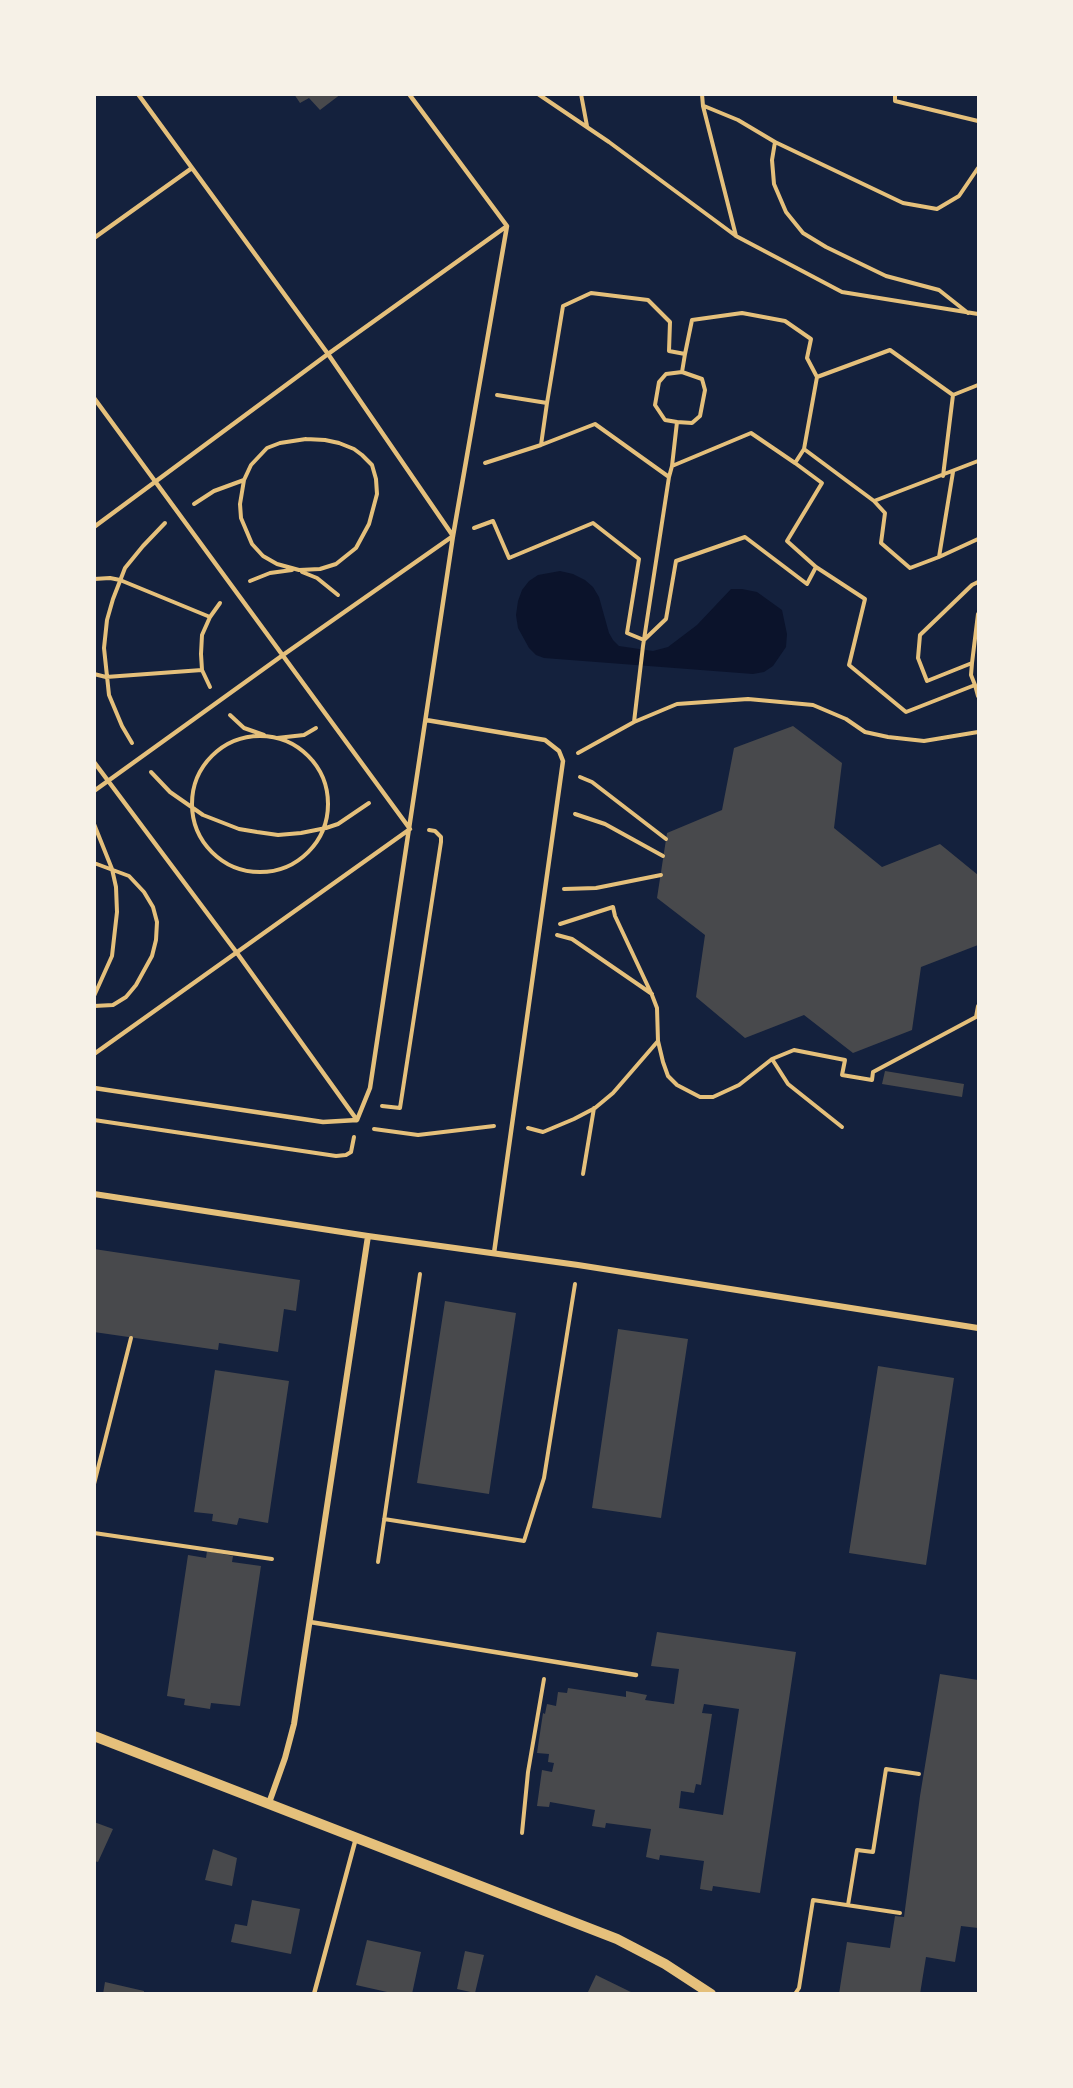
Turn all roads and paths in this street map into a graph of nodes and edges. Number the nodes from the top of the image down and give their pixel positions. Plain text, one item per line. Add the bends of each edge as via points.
1 (138, 94) edge
2 (409, 94) edge
3 (538, 94) edge
4 (581, 94) edge
5 (702, 94) edge
6 (895, 94) edge
7 (703, 106) junction
8 (978, 120) edge
9 (587, 127) junction
10 (775, 142) junction
11 (192, 168) junction
12 (978, 168) edge
13 (507, 226) junction
14 (736, 236) junction
15 (94, 238) edge
16 (968, 313) junction
17 (978, 314) edge
18 (328, 354) junction
19 (685, 354) junction
20 (682, 372) junction
21 (817, 377) junction
22 (978, 385) edge
23 (478, 393) junction
24 (953, 395) junction
25 (94, 398) edge
26 (547, 403) junction
27 (677, 422) junction
28 (541, 445) junction
29 (804, 449) junction
30 (978, 461) edge
31 (795, 462) junction
32 (672, 466) junction
33 (464, 470) junction
34 (953, 472) junction
35 (943, 476) junction
36 (669, 477) junction
37 (156, 481) junction
38 (874, 501) junction
39 (374, 505) joint
40 (94, 527) edge
41 (453, 536) junction
42 (978, 539) edge
43 (939, 557) junction
44 (816, 567) junction
45 (94, 579) edge
46 (978, 582) edge
47 (978, 614) edge
48 (210, 616) dead end
49 (644, 640) junction
50 (283, 655) junction
51 (972, 663) junction
52 (202, 670) dead end
53 (94, 674) edge
54 (975, 685) junction
55 (978, 696) edge
56 (426, 720) junction
57 (634, 722) junction
58 (978, 732) edge
59 (563, 761) junction
60 (94, 762) edge
61 (563, 769) junction
62 (108, 781) junction
63 (94, 791) edge
64 (558, 808) junction
65 (94, 824) edge
66 (326, 828) joint
67 (410, 829) junction
68 (666, 838) dead end
69 (663, 856) dead end
70 (94, 863) edge
71 (112, 869) junction
72 (661, 874) dead end
73 (546, 889) junction
74 (540, 931) junction
75 (237, 953) junction
76 (652, 995) junction
77 (94, 996) edge
78 (94, 1006) edge
79 (978, 1006) edge
80 (658, 1041) junction
81 (94, 1054) edge
82 (772, 1059) junction
83 (94, 1088) edge
84 (363, 1105) junction
85 (595, 1108) junction
86 (94, 1120) edge
87 (357, 1120) junction
88 (513, 1124) junction
89 (842, 1127) dead end
90 (583, 1174) dead end
91 (94, 1194) edge
92 (368, 1236) junction
93 (494, 1254) junction
94 (578, 1265) junction
95 (420, 1274) dead end
96 (978, 1328) edge
97 (130, 1338) dead end
98 (95, 1476) edge
99 (94, 1484) edge
100 (384, 1519) junction
101 (94, 1533) edge
102 (272, 1559) dead end
103 (378, 1562) dead end
104 (310, 1622) junction
105 (547, 1661) junction
106 (636, 1675) dead end
107 (94, 1736) edge
108 (919, 1774) dead end
109 (269, 1803) junction
110 (522, 1833) dead end
111 (356, 1838) junction
112 (848, 1905) junction
113 (900, 1913) dead end
114 (314, 1994) edge
115 (711, 1994) edge
116 (795, 1994) edge

1 - 11 lane
2 - 13 lane
3 - 9 path
4 - 9 path
5 - 7 path
6 - 8 path via 895,101
7 - 10 path via 738,120
7 - 14 path
9 - 14 path
10 - 12 path via 903,203 937,209 959,196
10 - 16 path via 771,160 774,184 786,212 803,233 885,276 939,290
11 - 15 lane
11 - 18 lane
13 - 18 lane
13 - 23 lane
14 - 16 path via 842,292
16 - 17 path
18 - 37 lane
18 - 41 lane
19 - 20 path
19 - 21 path via 693,320 741,313 785,321 811,339 807,358
19 - 26 path via 669,351 670,322 648,300 591,293 563,306
20 - 27 path via 666,374 659,382 655,405 664,420
20 - 27 path via 702,380 705,390 700,416 692,423
21 - 24 path via 890,350
21 - 29 path
22 - 24 path
23 - 26 path
23 - 33 lane
24 - 35 path
25 - 37 lane
26 - 28 path
27 - 32 path
28 - 33 path
28 - 36 path via 595,424
29 - 31 path
29 - 38 path
30 - 34 path
31 - 32 path via 751,433
31 - 44 path via 822,483 787,541
32 - 36 path
33 - 41 lane
34 - 35 path
34 - 43 path
35 - 38 path
36 - 49 path
37 - 40 lane
37 - 50 lane
38 - 43 path via 885,513 881,543 910,568
39 - 39 path via 376,478 372,465 362,454 339,443 306,439 267,448 251,465 240,504 241,518 252,544 276,564 299,570 320,569 348,557 362,538
41 - 49 path via 493,521 509,558 593,523 639,560 627,633
41 - 50 lane
41 - 56 lane
42 - 43 path
44 - 49 path via 807,584 745,537 676,561 666,619
44 - 54 path via 865,599 849,665 906,712
45 - 48 path via 120,580
46 - 51 path via 920,635 918,658 927,681
47 - 51 path
49 - 57 path
50 - 62 lane
50 - 67 lane
51 - 54 path
52 - 53 path via 106,677
54 - 55 path
56 - 59 lane via 545,740 559,751
56 - 67 lane
57 - 58 path via 677,704 748,699 813,705 846,718 865,732 888,736 924,741
57 - 59 path
59 - 61 lane
60 - 62 lane
61 - 64 lane
61 - 68 path via 592,782
62 - 63 lane
62 - 75 lane
64 - 69 path via 605,824
64 - 73 lane
65 - 71 path
66 - 66 path via 329,799 323,774 309,756 291,743 252,736 235,740 221,747 200,767 194,793 195,825 210,852 239,870 256,873 290,867 316,846
67 - 75 lane
67 - 84 lane via 370,1088
67 - 84 path via 435,831 441,842 400,1108
70 - 71 path
71 - 77 path via 117,887 112,956
71 - 78 path via 129,876 144,892 157,922 156,940 146,970 126,997 113,1005
72 - 73 path via 596,888
73 - 74 lane
74 - 76 path via 572,939
74 - 76 path via 613,907
74 - 88 lane
75 - 81 lane
75 - 87 lane
76 - 80 path via 657,1008
79 - 82 path via 976,1017 873,1072 872,1080 842,1075 845,1060 794,1050
80 - 82 path via 668,1076 700,1097 728,1091
80 - 85 path
82 - 89 path via 788,1084
83 - 87 lane via 323,1122
84 - 87 lane
85 - 88 path via 543,1132
85 - 90 path
86 - 87 path via 342,1156 351,1152
87 - 88 path via 375,1129 418,1135
88 - 93 lane
91 - 92 street
92 - 93 street
92 - 104 street
93 - 94 street
94 - 96 street
94 - 100 path via 544,1478 524,1541
95 - 100 path
97 - 98 path
98 - 99 path
100 - 103 path
101 - 102 path
104 - 105 lane
104 - 109 street via 294,1724
105 - 106 lane
105 - 110 path
107 - 109 street
108 - 112 path via 885,1769 873,1852 857,1850
109 - 111 street
111 - 114 lane
111 - 115 street via 617,1940 665,1964
112 - 113 path
112 - 116 path via 813,1900

